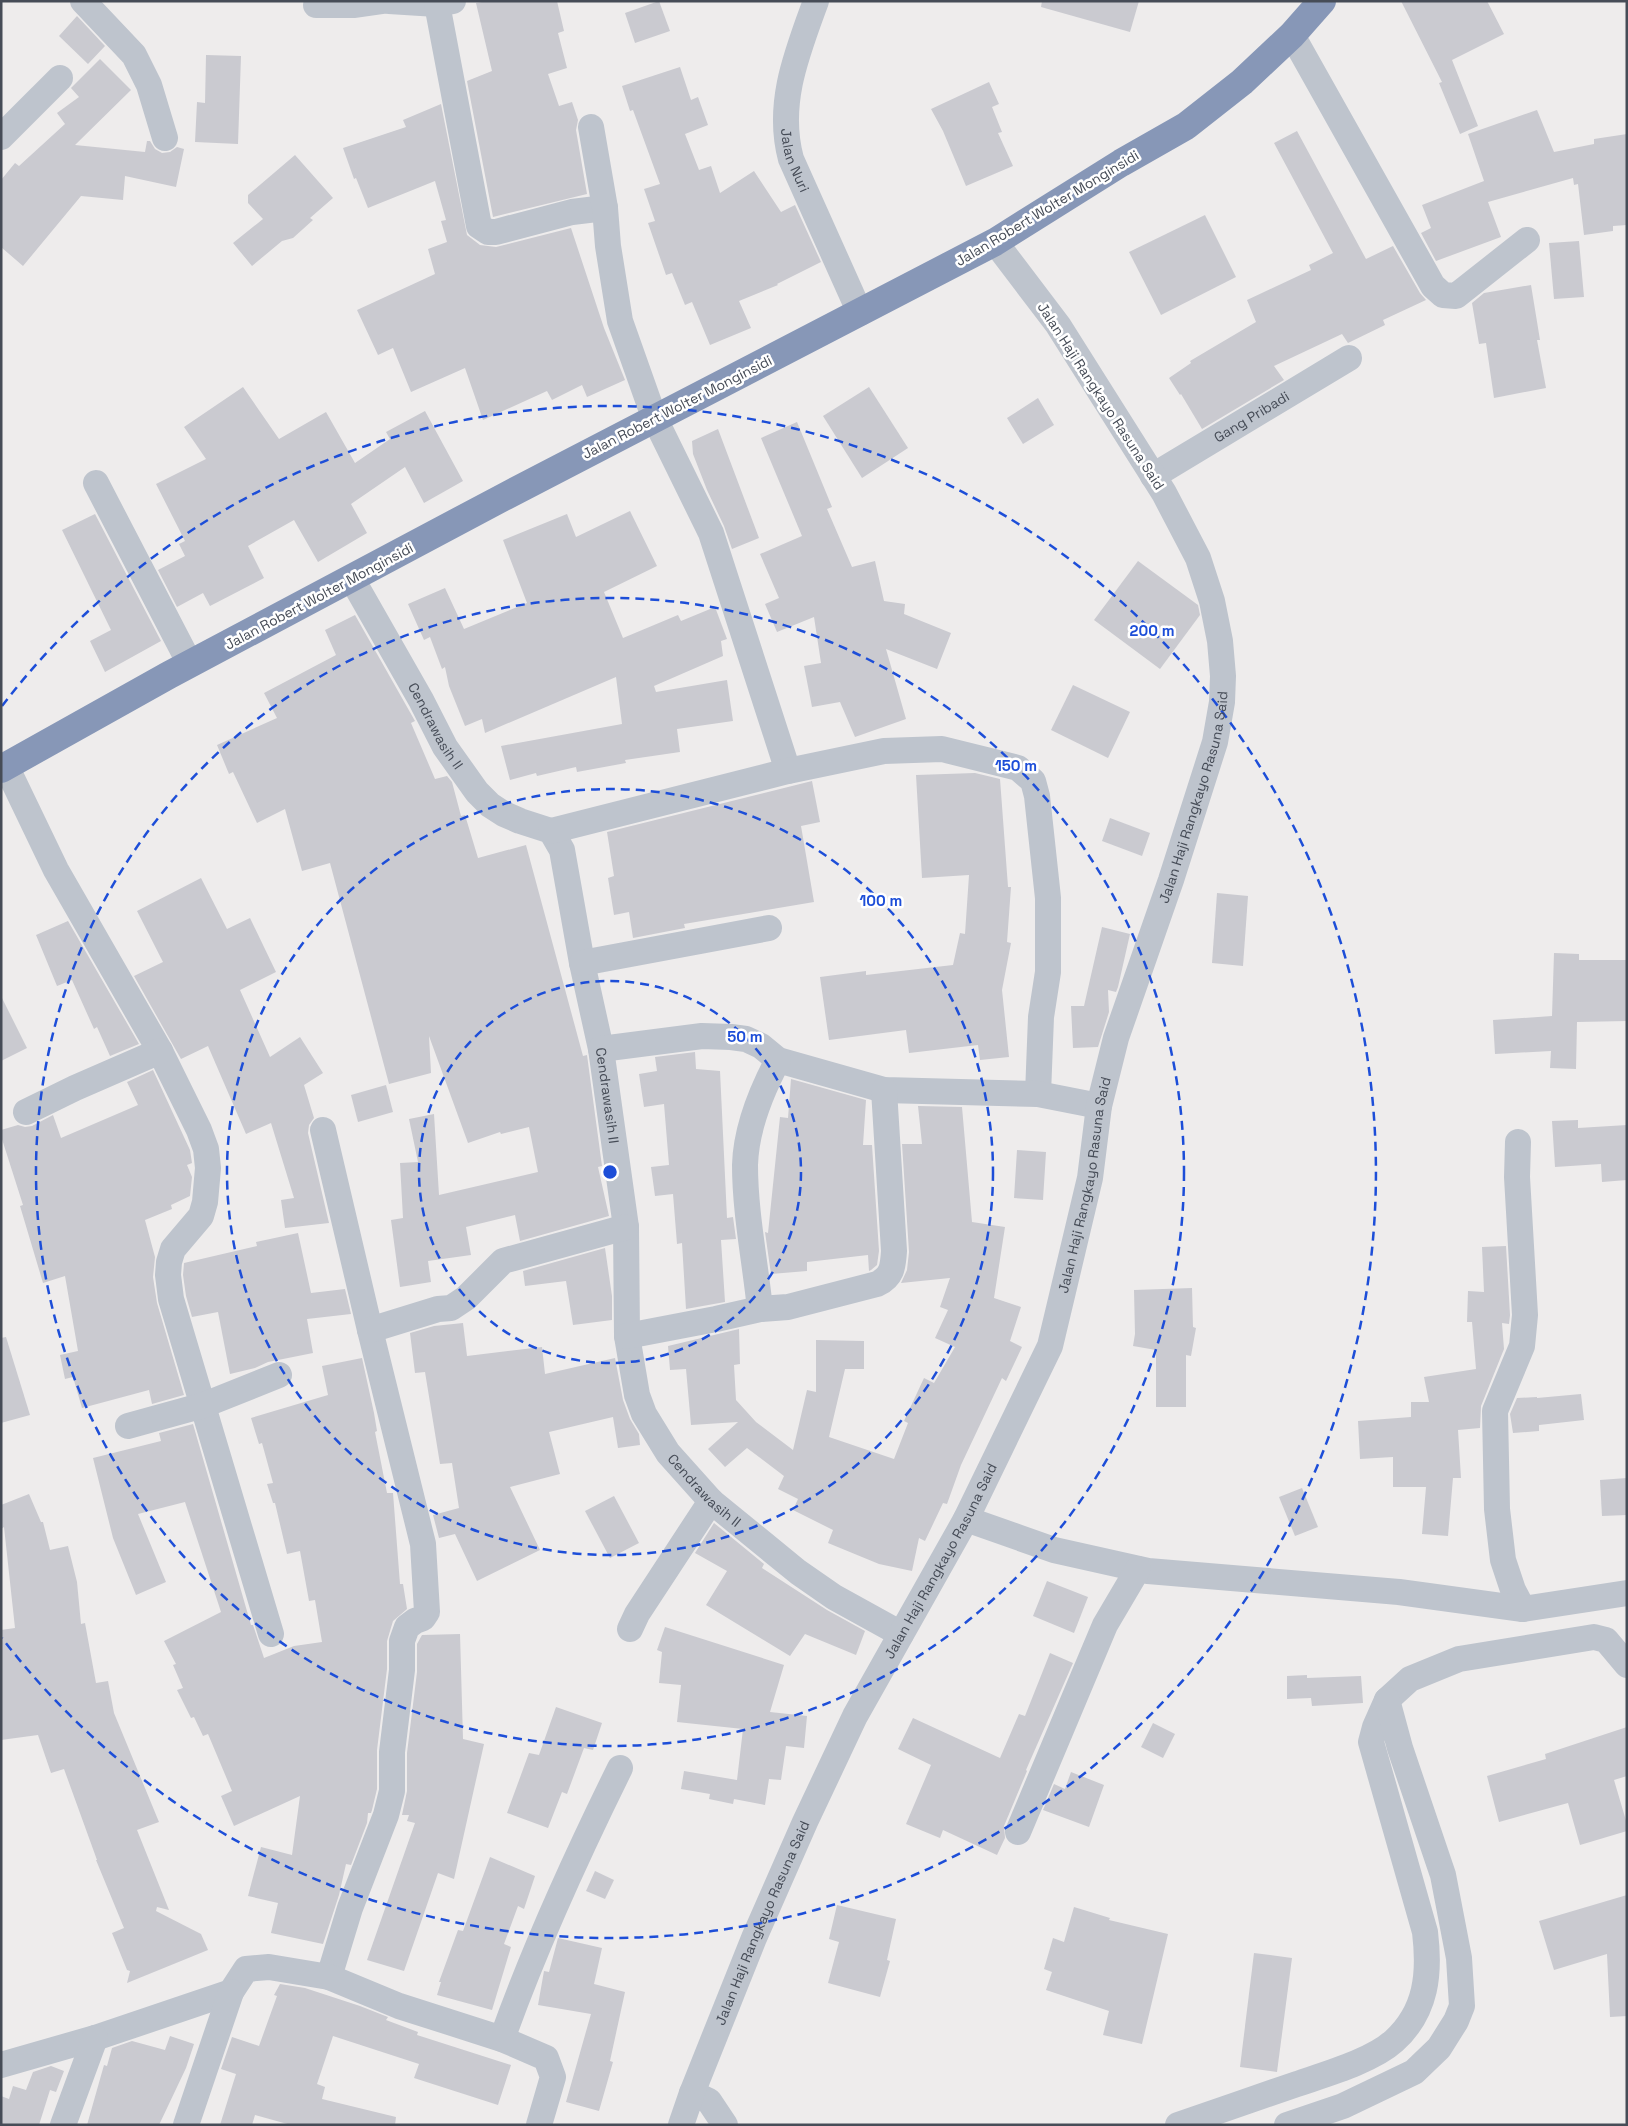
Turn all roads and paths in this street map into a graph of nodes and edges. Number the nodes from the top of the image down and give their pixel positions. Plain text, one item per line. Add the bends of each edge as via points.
1 (83, 1) edge
2 (383, 1) edge
3 (389, 1) edge
4 (816, 1) edge
5 (1322, 1) edge
6 (445, 2) edge
7 (316, 5) dead end
8 (1292, 35) junction
9 (60, 78) dead end
10 (591, 126) dead end
11 (1, 137) edge
12 (165, 138) dead end
13 (605, 208) junction
14 (1527, 240) dead end
15 (995, 242) junction
16 (860, 312) junction
17 (1349, 358) dead end
18 (654, 418) junction
19 (1153, 476) junction
20 (96, 483) dead end
21 (352, 578) junction
22 (190, 664) junction
23 (4, 768) edge
24 (788, 771) junction
25 (551, 831) junction
26 (769, 928) dead end
27 (582, 963) junction
28 (601, 1049) junction
29 (160, 1051) junction
30 (778, 1060) junction
31 (884, 1090) junction
32 (1038, 1094) junction
33 (1099, 1106) junction
34 (26, 1112) dead end
35 (323, 1130) dead end
36 (1518, 1142) dead end
37 (626, 1227) junction
38 (760, 1308) junction
39 (370, 1330) junction
40 (627, 1336) junction
41 (279, 1375) dead end
42 (204, 1405) junction
43 (128, 1426) dead end
44 (711, 1501) junction
45 (966, 1519) junction
46 (1138, 1568) junction
47 (1627, 1593) edge
48 (1523, 1609) junction
49 (630, 1629) dead end
50 (270, 1634) dead end
51 (901, 1634) junction
52 (1627, 1665) edge
53 (1387, 1700) junction
54 (620, 1768) dead end
55 (1018, 1832) dead end
56 (1459, 1958) junction
57 (1429, 1960) junction
58 (329, 1978) junction
59 (231, 1992) junction
60 (95, 2038) junction
61 (502, 2039) junction
62 (1, 2065) edge
63 (1333, 2072) junction
64 (692, 2093) junction
65 (1343, 2106) junction
66 (63, 2125) edge
67 (186, 2125) edge
68 (539, 2125) edge
69 (681, 2125) edge
70 (725, 2125) edge
71 (1178, 2125) edge
72 (1287, 2125) edge

1 - 12 street via 134,55 150,85
2 - 7 street
3 - 6 street
4 - 16 street, Jalan Nuri via 789,85 785,138 791,159
5 - 8 highway, Jalan Robert Wolter Monginsidi
6 - 13 street via 479,226 488,232 496,232 572,212
8 - 14 street via 1433,286 1443,295 1456,296
8 - 15 highway, Jalan Robert Wolter Monginsidi via 1242,82 1186,126
9 - 11 street
10 - 13 street
13 - 18 street via 620,321
15 - 16 highway, Jalan Robert Wolter Monginsidi
15 - 19 street, Jalan Haji Rangkayo Rasuna Said via 1058,326
16 - 18 highway, Jalan Robert Wolter Monginsidi
17 - 19 street, Gang Pribadi
18 - 21 highway, Jalan Robert Wolter Monginsidi
18 - 24 street via 711,533
19 - 33 street, Jalan Haji Rangkayo Rasuna Said via 1198,558 1212,601 1220,640 1222,702 1215,742 1116,1038
20 - 22 street
21 - 22 highway, Jalan Robert Wolter Monginsidi
21 - 25 street, Cendrawasih II via 445,747 477,792 504,814
22 - 23 highway, Jalan Robert Wolter Monginsidi
23 - 29 street via 56,870
24 - 25 street
24 - 32 street via 884,751 942,749 1018,768 1033,781 1038,796 1048,898 1048,972 1041,1017
25 - 27 street, Cendrawasih II via 562,850
26 - 27 street
27 - 28 street, Cendrawasih II
28 - 30 street via 702,1036 731,1037 746,1038
28 - 37 street, Cendrawasih II
29 - 34 street
29 - 42 street via 206,1149 208,1168 201,1216 173,1249 168,1275 171,1299
30 - 31 street
30 - 38 street via 762,1090 745,1163
31 - 32 street
31 - 38 street via 894,1251 891,1273 884,1281 871,1286 788,1306
32 - 33 street
33 - 45 street, Jalan Haji Rangkayo Rasuna Said via 1090,1178 1050,1346
35 - 39 street
36 - 48 street via 1525,1315 1522,1346 1495,1411 1497,1509 1503,1560
37 - 39 street via 503,1261 466,1298 451,1308
37 - 40 street, Cendrawasih II
38 - 40 street
39 - 58 street via 423,1544 427,1612 407,1627 402,1641 402,1670 392,1752 392,1791
40 - 44 street, Cendrawasih II via 637,1395 644,1414 668,1453
41 - 42 street
42 - 43 street
42 - 50 street
44 - 49 street
44 - 51 street, Cendrawasih II via 798,1572 834,1597
45 - 46 street via 1054,1550
45 - 51 street, Jalan Haji Rangkayo Rasuna Said
46 - 48 street via 1399,1592
46 - 55 street via 1105,1626
47 - 48 street
51 - 64 street, Jalan Haji Rangkayo Rasuna Said via 855,1716 805,1822
52 - 53 street via 1606,1640 1594,1637 1574,1639 1459,1659 1410,1679
53 - 56 street via 1443,1875
53 - 57 street via 1371,1742 1425,1932
54 - 61 street via 554,1907
56 - 57 street
56 - 65 street via 1462,2006 1439,2048 1414,2072
57 - 63 street via 1421,2002 1394,2041 1378,2052
58 - 59 street via 269,1967 246,1969
58 - 61 street via 399,2006
59 - 60 street
59 - 67 street
60 - 62 street
60 - 66 street
61 - 68 street via 546,2058 550,2066 553,2077
63 - 65 street
63 - 71 street
64 - 69 street, Jalan Haji Rangkayo Rasuna Said
64 - 70 street via 709,2101
65 - 72 street

